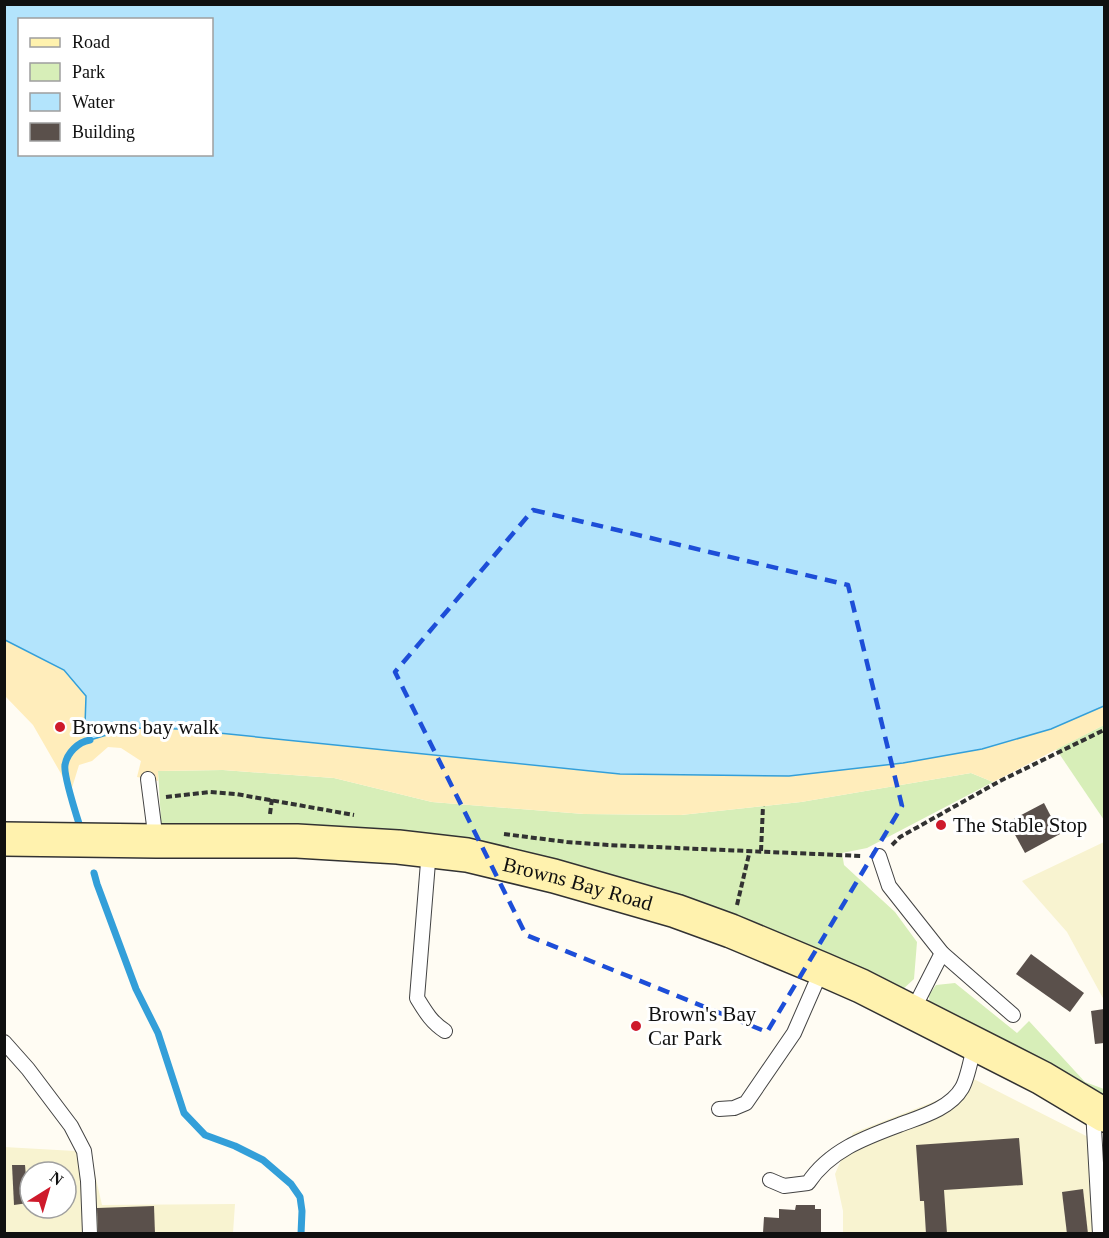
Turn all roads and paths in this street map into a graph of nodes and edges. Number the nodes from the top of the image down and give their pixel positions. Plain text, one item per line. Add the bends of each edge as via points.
1 (1104, 730) edge
2 (148, 779) dead end
3 (151, 800) junction
4 (763, 806) dead end
5 (355, 815) dead end
6 (503, 833) dead end
7 (4, 839) edge
8 (156, 842) junction
9 (429, 850) junction
10 (750, 850) junction
11 (761, 851) junction
12 (879, 856) junction
13 (731, 931) junction
14 (942, 953) junction
15 (822, 969) junction
16 (912, 1012) junction
17 (1013, 1015) dead end
18 (445, 1031) dead end
19 (4, 1042) edge
20 (975, 1044) junction
21 (719, 1109) dead end
22 (1099, 1111) edge
23 (770, 1180) dead end
24 (90, 1233) edge
25 (1100, 1233) edge

1 - 12 path via 900,837
2 - 3 lane
3 - 5 path via 210,792
3 - 8 lane
4 - 11 path
6 - 10 path via 608,845
7 - 8 main road, Browns Bay Road
8 - 9 main road, Browns Bay Road via 297,840
9 - 13 main road, Browns Bay Road via 554,876
9 - 18 lane via 417,998 428,1017
10 - 11 path
10 - 13 path
11 - 12 path
12 - 14 lane via 889,886
13 - 15 main road, Browns Bay Road
14 - 16 lane
14 - 17 lane
15 - 16 main road, Browns Bay Road
15 - 21 lane via 794,1033 746,1103
16 - 20 main road, Browns Bay Road
19 - 24 lane via 71,1126 84,1151
20 - 22 main road, Browns Bay Road
20 - 23 lane via 963,1087 954,1099 919,1118 846,1147 830,1158 808,1183 783,1186
22 - 25 lane

